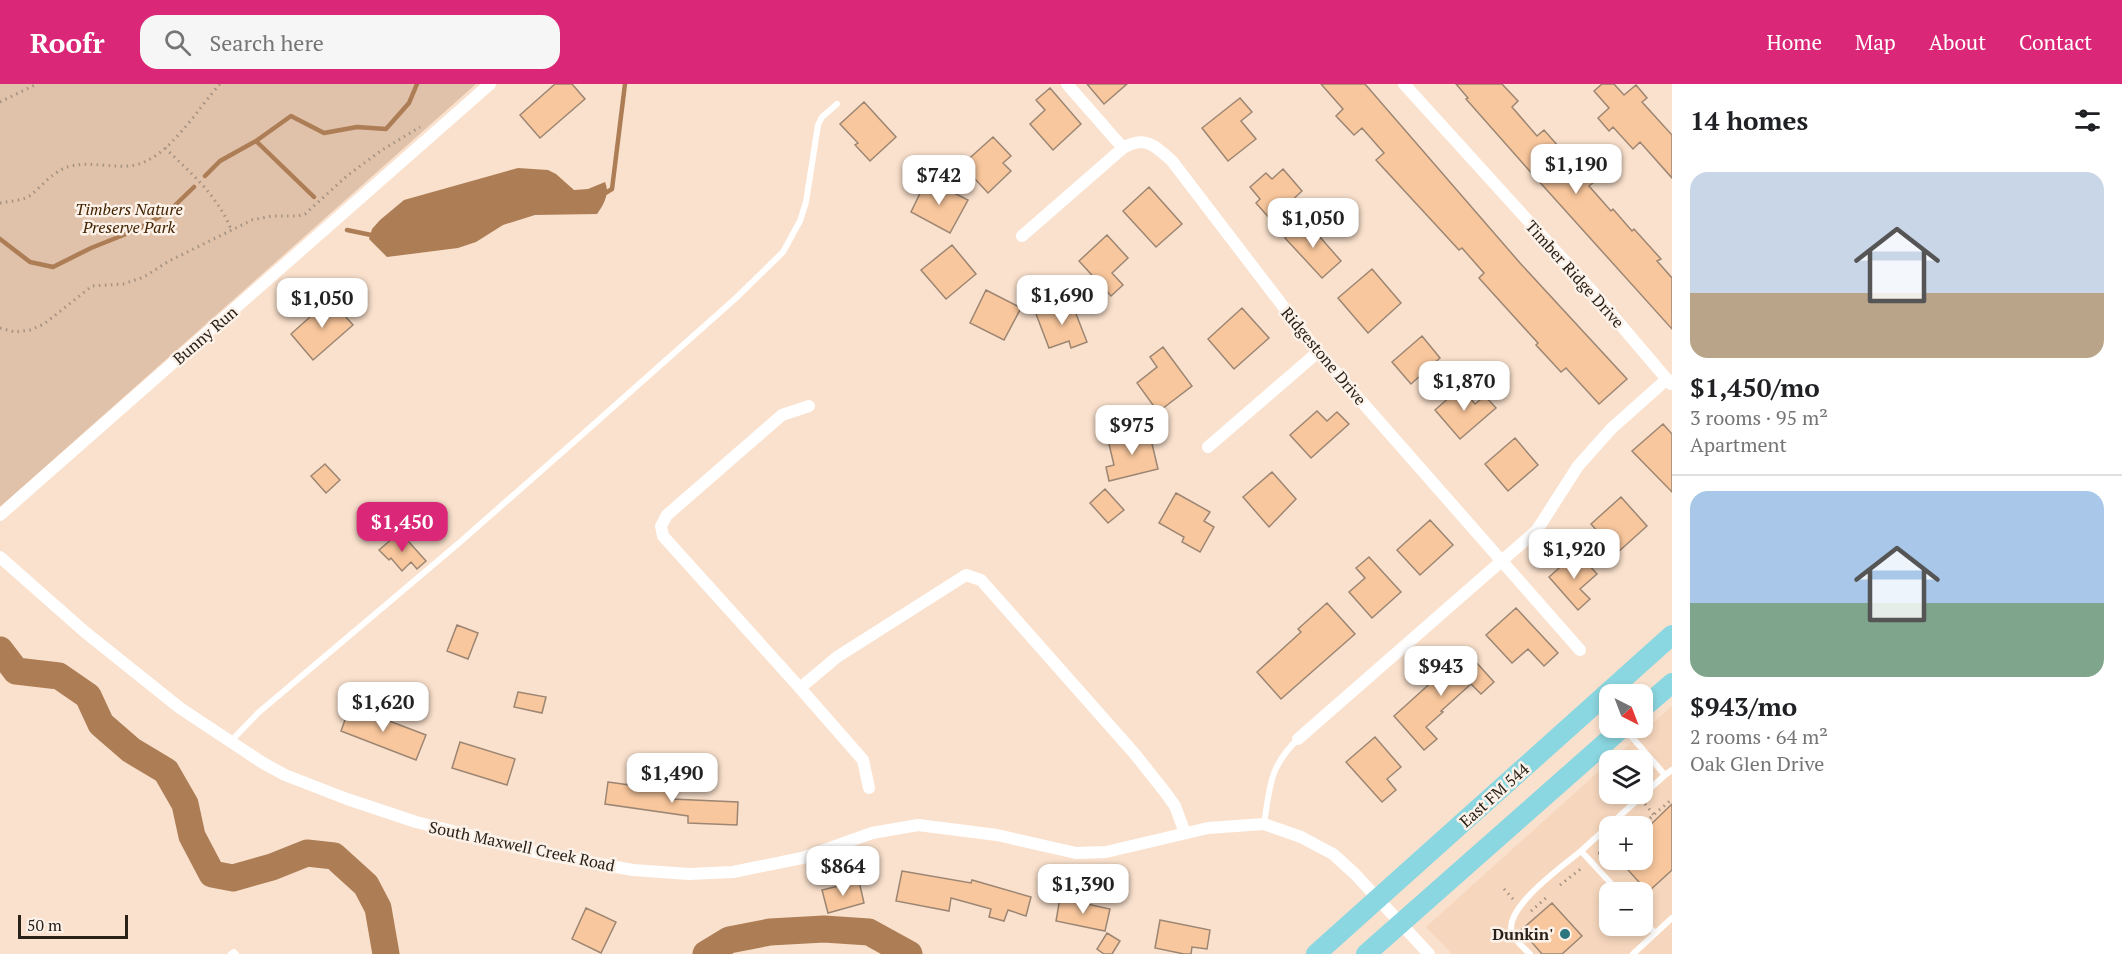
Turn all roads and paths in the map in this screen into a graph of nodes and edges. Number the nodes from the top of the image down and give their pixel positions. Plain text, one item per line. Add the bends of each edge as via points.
1 (37, 84) edge
2 (220, 84) edge
3 (490, 84) edge
4 (1067, 84) edge
5 (1404, 84) edge
6 (0, 102) edge
7 (837, 104) dead end
8 (424, 124) dead end
9 (165, 148) junction
10 (1124, 148) junction
11 (0, 203) edge
12 (231, 229) junction
13 (1023, 236) dead end
14 (0, 328) edge
15 (1318, 352) junction
16 (1670, 382) edge
17 (809, 406) dead end
18 (1208, 447) dead end
19 (0, 515) edge
20 (0, 557) edge
21 (1503, 561) junction
22 (1672, 635) edge
23 (1580, 650) dead end
24 (1672, 683) edge
25 (801, 688) junction
26 (1653, 699) edge
27 (1612, 738) edge
28 (1632, 738) edge
29 (1298, 739) joint
30 (230, 742) junction
31 (1672, 770) edge
32 (1665, 775) junction
33 (869, 788) dead end
34 (1672, 799) edge
35 (1652, 816) edge
36 (1264, 824) junction
37 (1185, 833) junction
38 (1581, 850) junction
39 (1582, 868) dead end
40 (1610, 882) edge
41 (1560, 885) dead end
42 (1504, 890) dead end
43 (1547, 897) dead end
44 (1378, 899) junction
45 (1513, 899) dead end
46 (1528, 914) dead end
47 (1672, 918) edge
48 (1400, 923) junction
49 (1655, 933) joint
50 (231, 954) edge
51 (236, 954) edge
52 (1316, 954) edge
53 (1366, 954) edge
54 (1429, 954) edge
55 (1530, 954) edge
56 (1633, 954) edge

1 - 6 path
2 - 9 path
3 - 19 street, Bunny Run
4 - 10 street
5 - 16 street, Timber Ridge Drive
7 - 30 lane via 818,125 806,202 783,252 593,425 258,713
8 - 12 path via 348,175 305,214 252,220
9 - 11 path via 135,165 71,166 43,182 29,196
9 - 12 path via 207,189
10 - 13 street
10 - 15 street, Ridgestone Drive via 1132,142 1147,142 1172,161
12 - 14 path via 144,277 123,284 92,286 37,327 15,332
15 - 18 street
15 - 21 street, Ridgestone Drive
16 - 21 street via 1611,429 1578,466 1536,530
17 - 25 street via 782,415 668,515 661,526 663,536
20 - 30 street, South Maxwell Creek Road via 91,637 180,708
21 - 23 street, Ridgestone Drive
21 - 29 street
22 - 44 main road, East FM 544
24 - 26 main road
25 - 33 street via 863,760
25 - 37 street via 837,657 966,576 981,580 1134,753 1175,806
27 - 48 main road, East FM 544
28 - 32 lane
29 - 36 lane via 1283,753 1273,773
30 - 37 street, South Maxwell Creek Road via 285,775 416,822 544,854 633,870 733,872 802,858 872,833 918,825 997,835 1076,853 1106,852
31 - 32 lane
32 - 38 lane
34 - 35 path
36 - 37 street, South Maxwell Creek Road
36 - 44 street, South Maxwell Creek Road via 1333,854
38 - 40 lane
38 - 55 lane via 1520,906 1511,921 1512,933
39 - 41 path
42 - 45 path
43 - 46 path
44 - 48 street, South Maxwell Creek Road
44 - 52 main road, East FM 544
47 - 49 lane
48 - 53 main road, East FM 544
48 - 54 street, South Maxwell Creek Road
49 - 56 lane
50 - 51 lane

